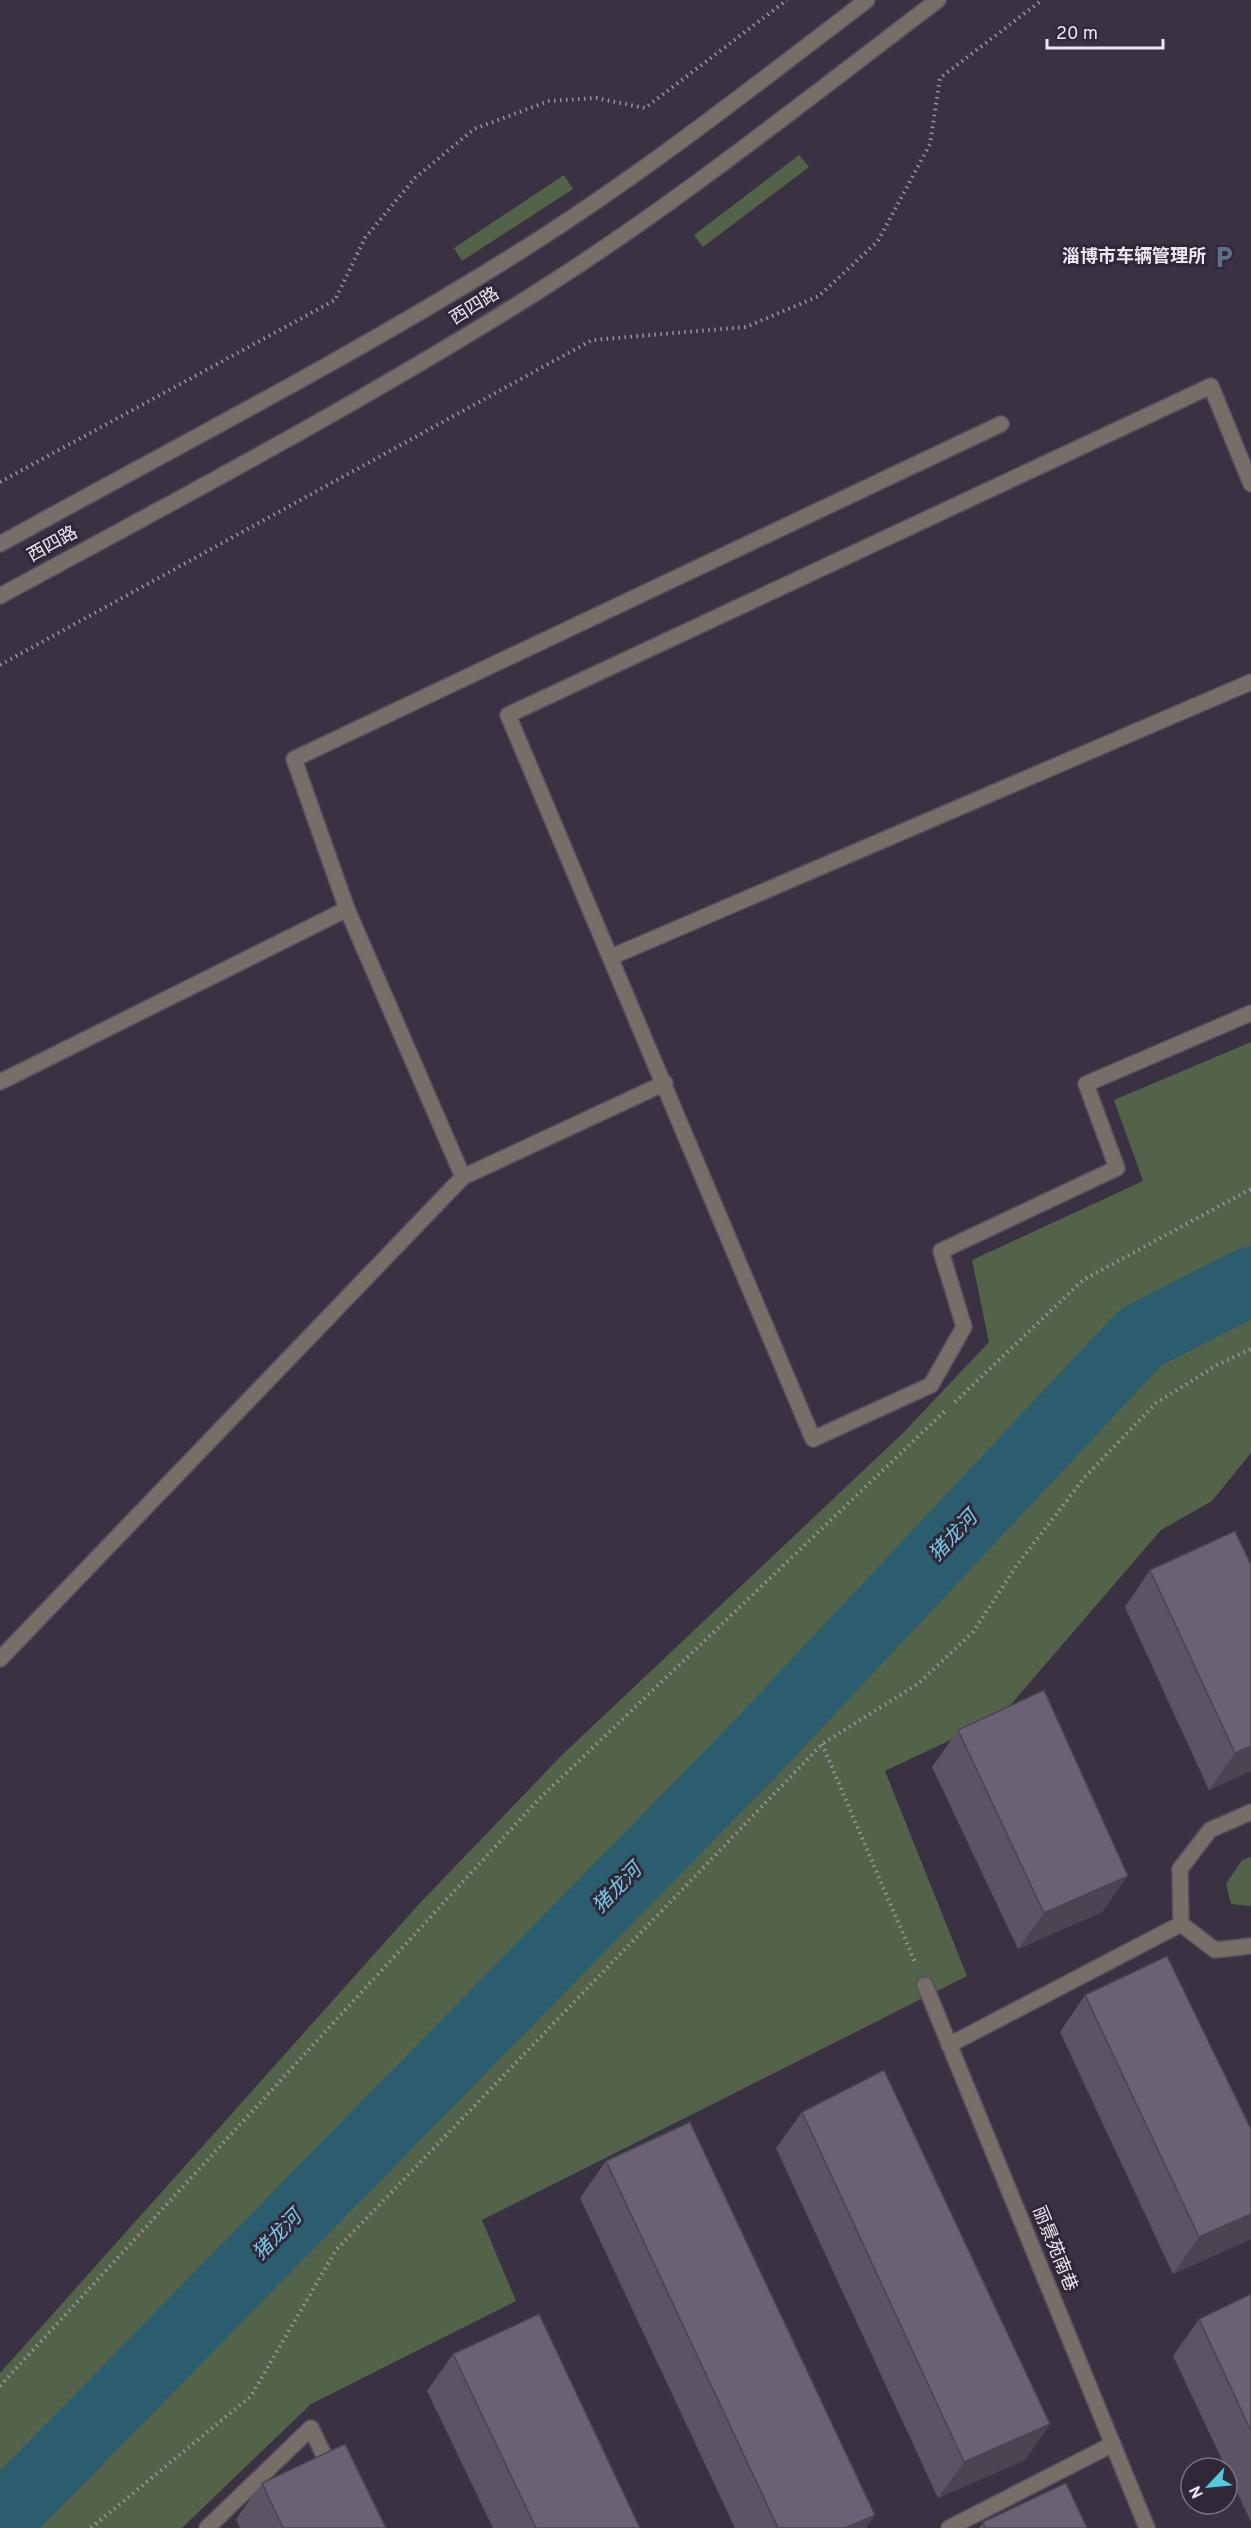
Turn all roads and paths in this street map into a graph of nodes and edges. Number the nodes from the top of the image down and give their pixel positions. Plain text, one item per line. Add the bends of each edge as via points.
1 (787, 0) edge
2 (867, 0) edge
3 (938, 0) edge
4 (1042, 0) edge
5 (1001, 423) dead end
6 (0, 482) edge
7 (1251, 484) edge
8 (0, 544) edge
9 (0, 596) edge
10 (0, 665) edge
11 (1251, 682) edge
12 (346, 909) junction
13 (611, 957) junction
14 (1251, 1013) edge
15 (0, 1082) edge
16 (664, 1083) junction
17 (463, 1177) junction
18 (1251, 1189) edge
19 (1251, 1349) edge
20 (0, 1659) edge
21 (822, 1744) junction
22 (1251, 1812) edge
23 (1181, 1924) junction
24 (1251, 1946) edge
25 (925, 1985) joint
26 (949, 2045) junction
27 (0, 2386) edge
28 (1113, 2444) junction
29 (340, 2488) edge
30 (91, 2528) edge
31 (207, 2528) edge
32 (949, 2528) edge
33 (1147, 2528) edge

1 - 6 path via 645,108 596,98 549,101 474,129 415,178 365,238 335,300
2 - 8 street, 西四路 via 663,156 504,261 354,349
3 - 9 street, 西四路 via 687,190 528,297 380,389
4 - 10 path via 940,78 930,144 878,241 819,296 746,327 592,340
5 - 12 street via 294,759
7 - 13 street via 1211,386 508,715
11 - 13 street
12 - 15 street
12 - 17 street
13 - 16 street
14 - 16 street via 1086,1084 1117,1168 941,1251 964,1327 931,1385 813,1439
16 - 17 street
17 - 20 street
18 - 27 path via 1083,1280 538,1800
19 - 21 path via 1156,1403 1085,1477 1017,1565 973,1632 918,1684
21 - 25 path
21 - 30 path via 336,2250 251,2396
22 - 23 street via 1210,1830 1180,1869
23 - 24 street via 1215,1950
23 - 26 street
25 - 26 street, 丽景苑南巷
26 - 28 street, 丽景苑南巷
28 - 32 street
28 - 33 street, 丽景苑南巷
29 - 31 street via 311,2428

